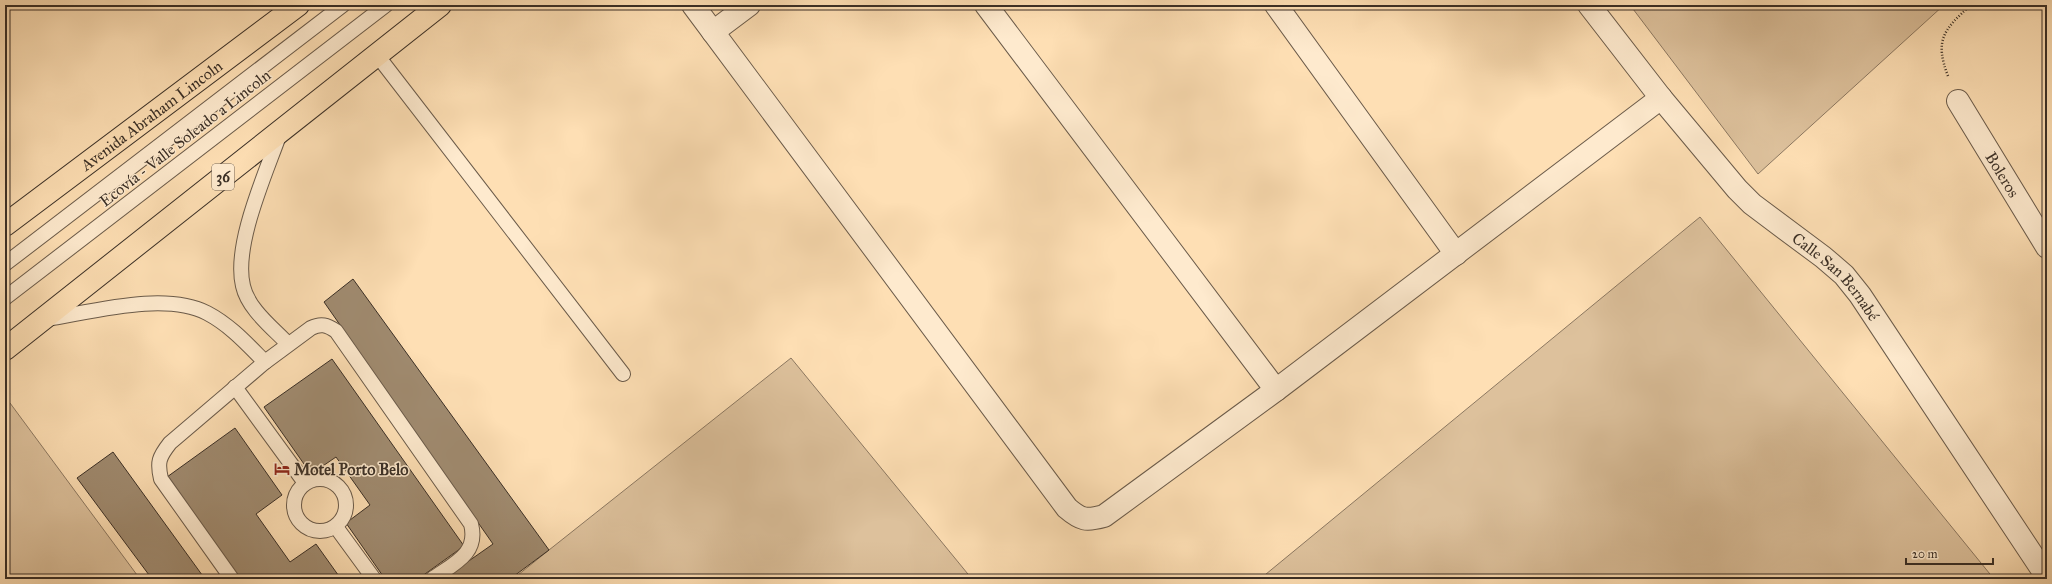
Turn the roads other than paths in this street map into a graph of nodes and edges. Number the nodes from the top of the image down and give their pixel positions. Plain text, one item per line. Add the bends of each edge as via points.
1 (298, 5) edge
2 (343, 5) edge
3 (386, 5) edge
4 (440, 5) edge
5 (693, 5) edge
6 (749, 5) edge
7 (986, 5) edge
8 (1276, 5) edge
9 (1589, 5) edge
10 (713, 32) junction
11 (377, 55) junction
12 (1661, 98) junction
13 (1958, 101) road end
14 (280, 132) junction
15 (5, 225) edge
16 (2047, 247) edge
17 (1456, 254) junction
18 (5, 264) edge
19 (5, 298) edge
20 (42, 319) junction
21 (288, 344) junction
22 (5, 349) edge
23 (265, 362) junction
24 (624, 374) dead end
25 (235, 387) junction
26 (1276, 390) junction
27 (304, 483) junction
28 (336, 527) junction
29 (2047, 577) edge
30 (232, 579) edge
31 (374, 579) edge
32 (432, 579) edge

1 - 15 main road, Avenida Abraham Lincoln
2 - 18 lane
3 - 19 lane, Ecovía - Valle Soleado a Lincoln
4 - 11 main road, 36
5 - 10 street
6 - 10 street
7 - 26 street
8 - 17 street
9 - 12 street, Calle San Bernabé
10 - 26 street via 1067,508 1078,518 1091,520 1104,516
11 - 14 main road, 36
11 - 24 lane
12 - 17 street
12 - 29 street, Calle San Bernabé via 1752,204 1844,275 1860,295
13 - 16 street, Boleros
14 - 20 main road, 36
14 - 21 lane via 247,229 242,261 243,287 252,306
17 - 26 street
20 - 22 main road, 36
20 - 23 lane via 151,302 177,304 205,312 228,326
21 - 23 lane
21 - 32 lane via 319,324 328,325 336,330 470,524 474,535 471,547 464,557
23 - 25 lane
25 - 27 lane
25 - 30 lane via 170,443 161,454 158,467 161,479
27 - 28 lane via 296,494 294,508 299,521 309,530 323,532
27 - 28 lane via 317,478 331,480 342,489 347,502 345,516
28 - 31 lane

